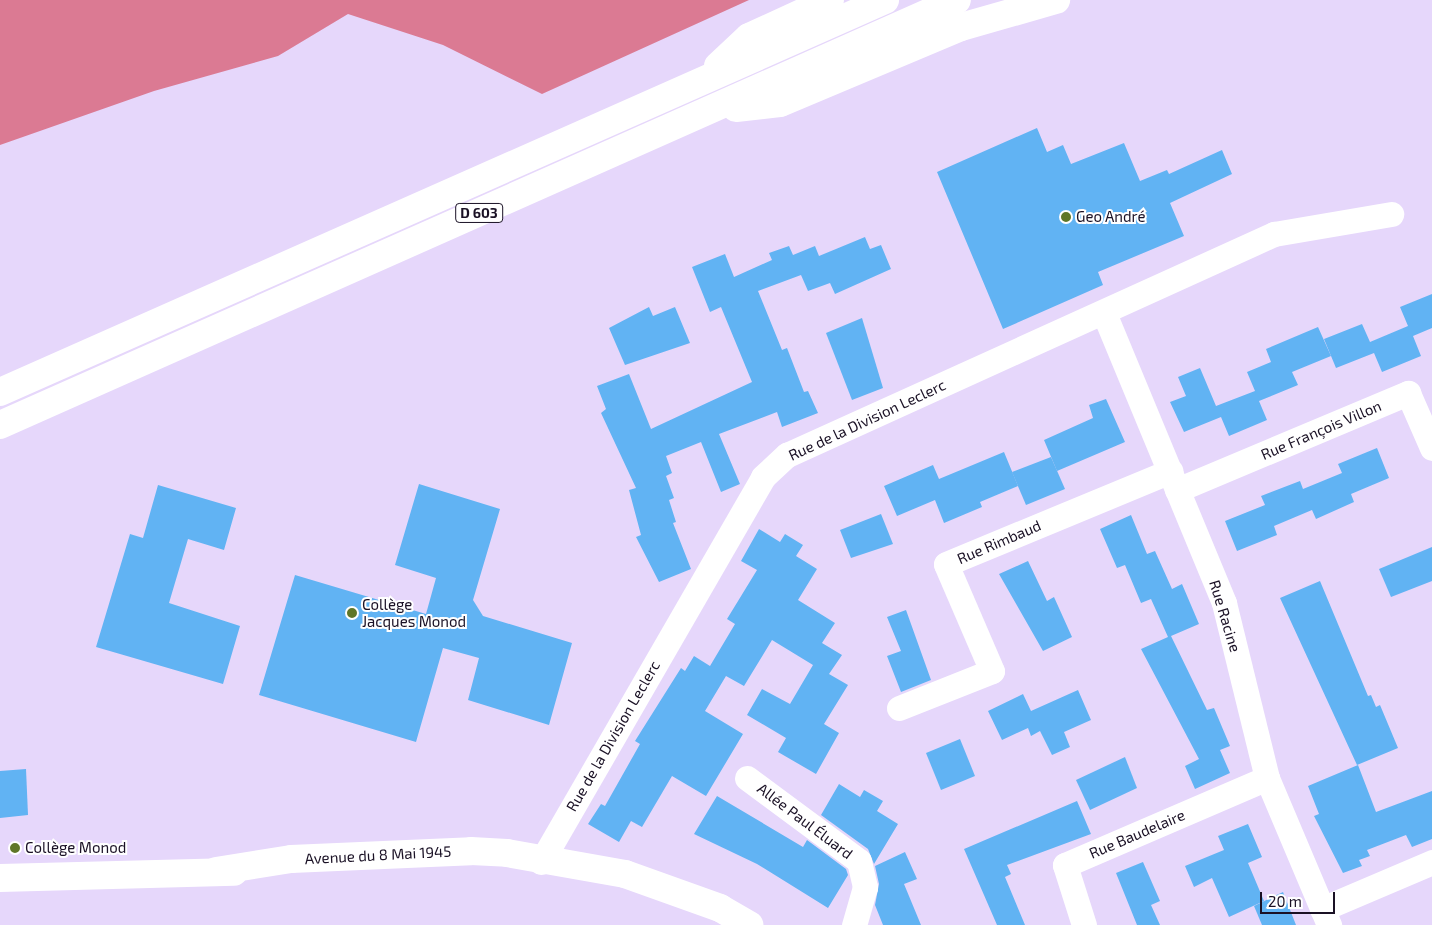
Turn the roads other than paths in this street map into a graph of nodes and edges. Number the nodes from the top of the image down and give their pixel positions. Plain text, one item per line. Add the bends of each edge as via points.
1 (830, 0) edge
2 (885, 0) edge
3 (957, 0) edge
4 (1056, 0) edge
5 (701, 82) junction
6 (712, 110) junction
7 (1391, 214) dead end
8 (1104, 313) junction
9 (0, 392) edge
10 (0, 426) edge
11 (1432, 448) edge
12 (1174, 480) junction
13 (899, 708) dead end
14 (747, 778) dead end
15 (1268, 778) junction
16 (540, 862) junction
17 (1432, 862) edge
18 (0, 878) edge
19 (1326, 917) edge
20 (749, 925) edge
21 (854, 925) edge
22 (1084, 925) edge

1 - 5 main road via 749,37
2 - 5 main road, D 603
3 - 6 main road, D 603
4 - 6 main road via 961,27 780,103
5 - 9 main road, D 603
6 - 10 main road, D 603
7 - 8 street, Rue de la Division Leclerc via 1274,234
8 - 12 street, Rue Racine
8 - 16 street, Rue de la Division Leclerc via 787,455 763,477
11 - 12 street, Rue François Villon via 1408,393
12 - 13 street, Rue Rimbaud via 946,564 992,671
12 - 15 street, Rue Racine via 1224,603
14 - 21 street, Allée Paul Éluard via 859,861 865,887
15 - 19 street, Rue Racine
15 - 22 street, Rue Baudelaire via 1065,865
16 - 18 main road, Avenue du 8 Mai 1945 via 471,851 291,859 216,871
16 - 20 main road, Avenue du 8 Mai 1945 via 626,874 720,908
17 - 19 street

